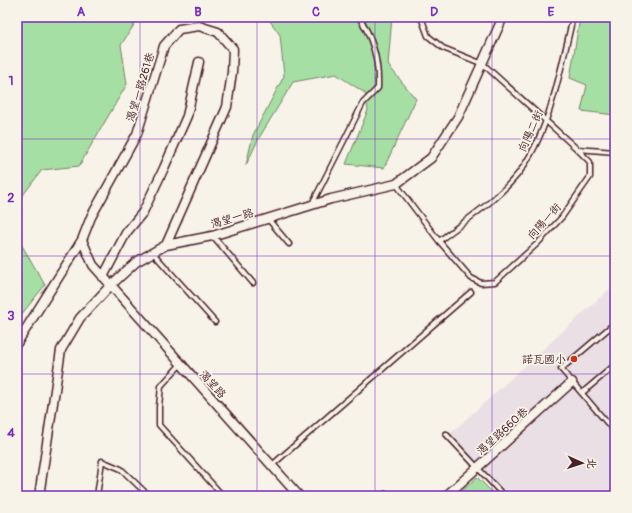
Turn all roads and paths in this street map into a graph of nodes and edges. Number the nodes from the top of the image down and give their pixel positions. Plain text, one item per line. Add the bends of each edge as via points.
1 (360, 17) edge
2 (421, 17) edge
3 (504, 17) edge
4 (573, 17) edge
5 (199, 62) dead end
6 (484, 64) junction
7 (545, 120) junction
8 (577, 148) junction
9 (615, 152) edge
10 (396, 184) junction
11 (311, 206) junction
12 (268, 219) junction
13 (212, 236) junction
14 (82, 240) junction
15 (439, 241) junction
16 (289, 244) dead end
17 (166, 245) junction
18 (152, 252) junction
19 (103, 277) junction
20 (253, 283) dead end
21 (111, 286) junction
22 (471, 292) dead end
23 (216, 322) dead end
24 (615, 323) edge
25 (17, 343) edge
26 (180, 365) junction
27 (615, 365) edge
28 (572, 382) junction
29 (582, 393) junction
30 (615, 432) edge
31 (446, 434) dead end
32 (272, 466) junction
33 (478, 468) junction
34 (39, 496) edge
35 (97, 496) edge
36 (149, 496) edge
37 (223, 496) edge
38 (299, 496) edge
39 (446, 496) edge
40 (504, 496) edge

1 - 11 lane via 376,57 378,88 364,104
2 - 6 lane via 428,36 443,48
3 - 6 street, 渴望一路
4 - 7 lane, 向陽二街 via 554,99
5 - 19 street via 187,116 164,168 143,212 126,233
6 - 7 lane, 向陽一街
6 - 10 street, 渴望一路 via 458,117 431,158
7 - 8 lane, 向陽一街
7 - 15 lane, 向陽二街 via 534,148 518,174 494,199
8 - 9 lane
8 - 15 lane, 向陽一街 via 590,162 590,177 562,217 495,282 481,283 471,278
10 - 11 street, 渴望一路
10 - 15 lane, 向陽一街
11 - 12 street, 渴望一路
12 - 13 street, 渴望一路
12 - 16 lane
13 - 17 street, 渴望一路
13 - 20 lane
14 - 17 street, 渴望一路261巷 via 91,217 137,134 164,46 179,29 199,26 218,32 232,50 227,107
14 - 19 street via 93,265
14 - 25 street, 渴望一路261巷
17 - 18 street, 渴望一路
18 - 21 street, 渴望一路 via 136,262
18 - 23 lane
19 - 21 street
21 - 26 street, 渴望路
21 - 34 street, 渴望一路 via 80,318 61,350
22 - 32 lane
24 - 28 lane via 561,369
26 - 32 street, 渴望路
26 - 37 lane via 161,386 160,425
27 - 29 lane
28 - 29 lane
28 - 33 street, 渴望路660巷
29 - 30 lane
31 - 33 lane
32 - 38 street, 渴望路
33 - 39 street, 渴望路660巷
33 - 40 lane
35 - 36 lane via 102,461 121,469

